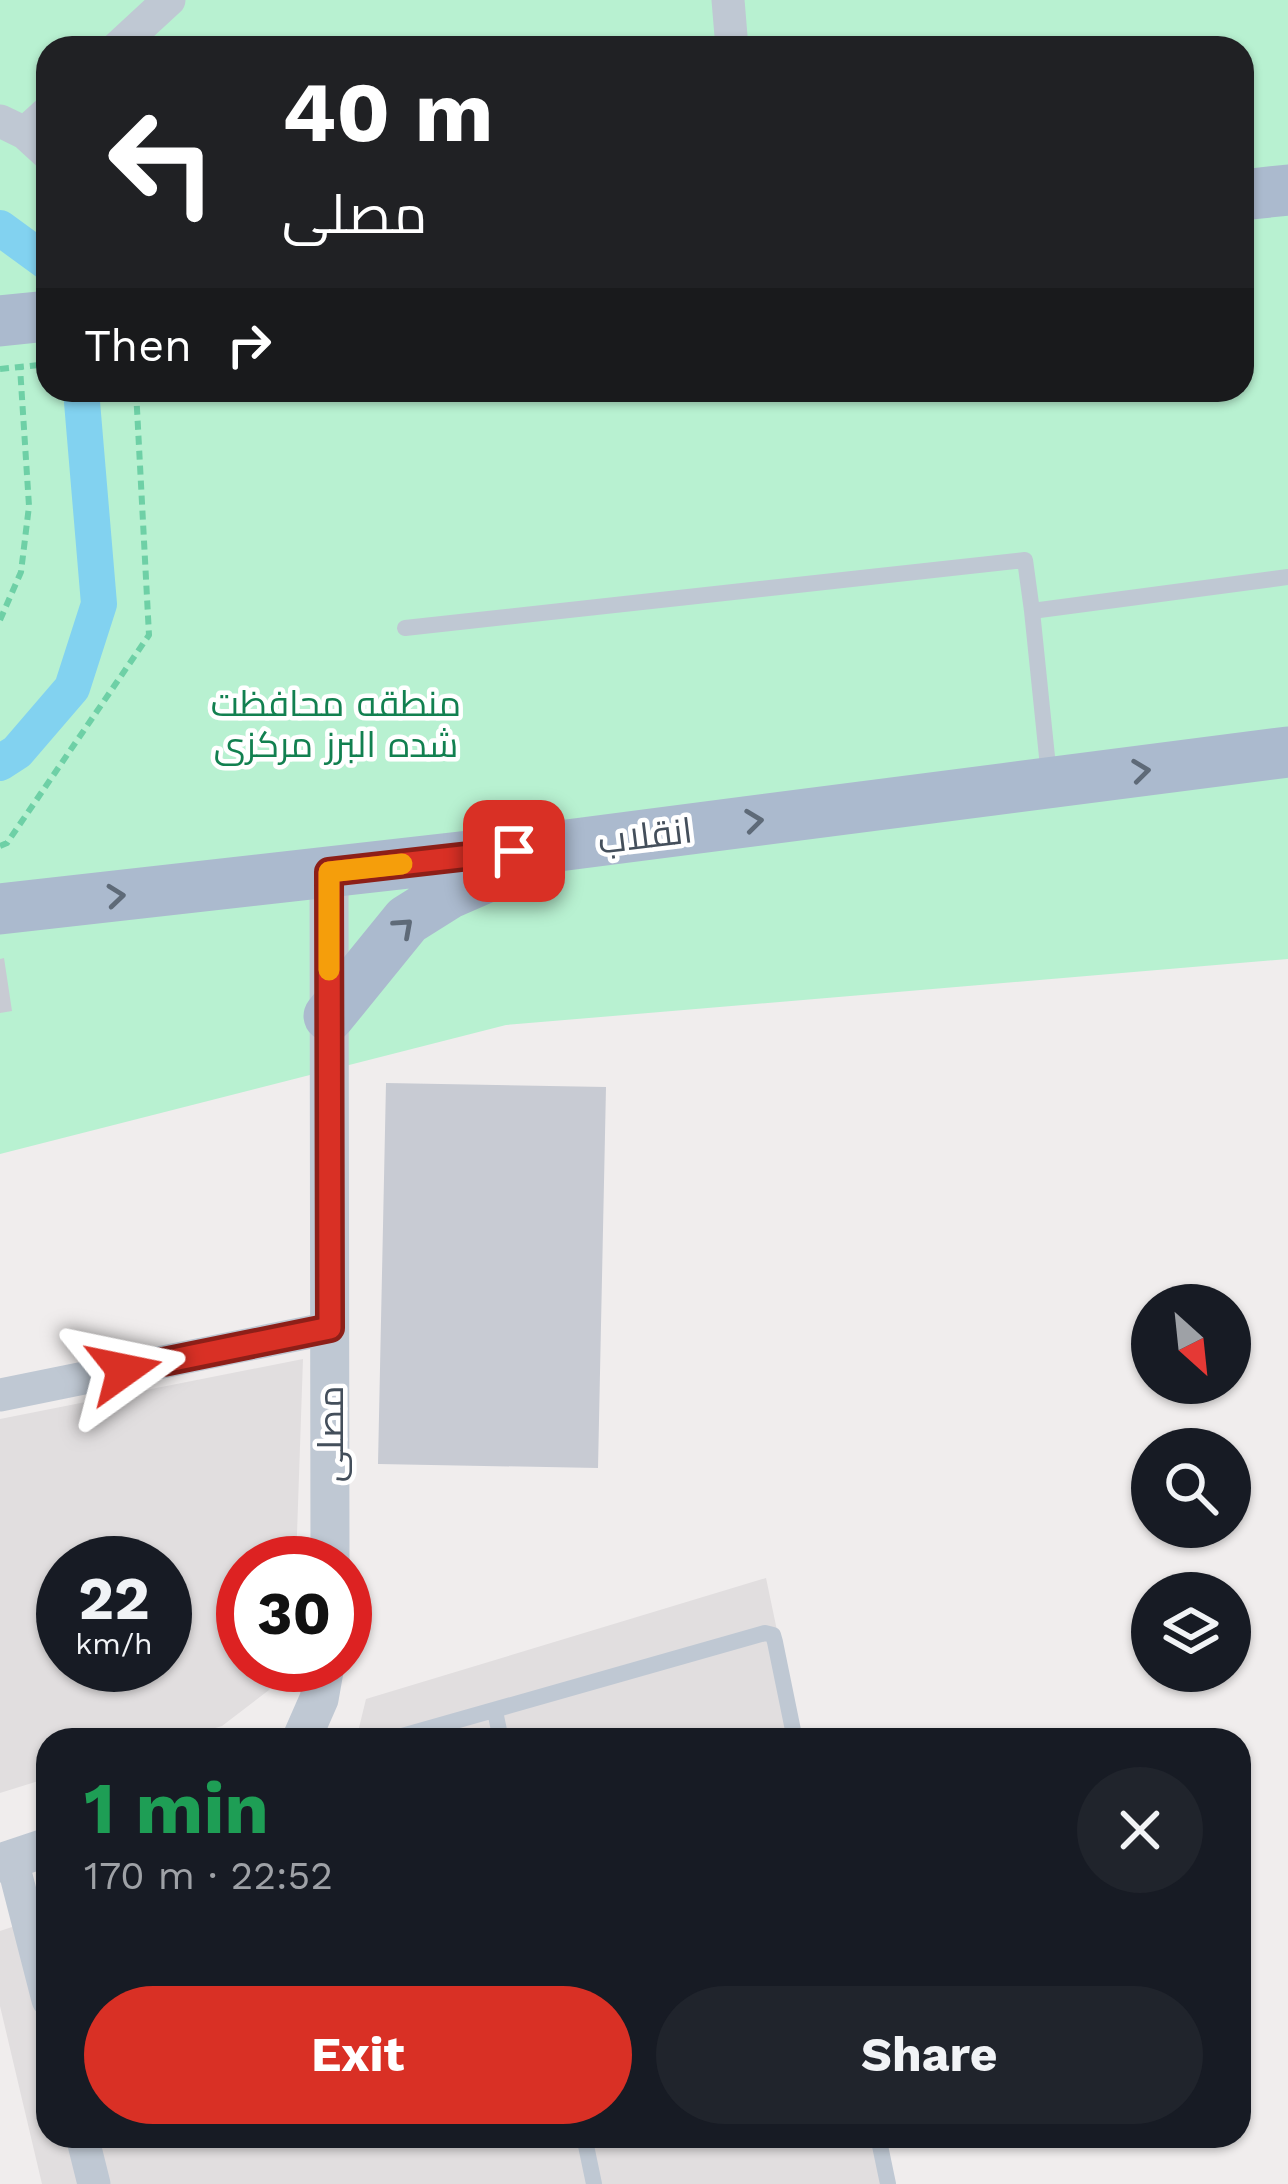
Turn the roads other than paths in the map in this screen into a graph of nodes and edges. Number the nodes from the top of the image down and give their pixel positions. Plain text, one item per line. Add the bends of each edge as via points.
1 (169, 0) edge
2 (728, 0) edge
3 (130, 36) edge
4 (731, 36) edge
5 (1288, 190) edge
6 (1254, 194) edge
7 (1288, 577) edge
8 (1031, 610) junction
9 (405, 628) dead end
10 (1288, 752) edge
11 (1050, 783) junction
12 (560, 846) junction
13 (329, 872) junction
14 (0, 909) edge
15 (329, 1016) junction
16 (330, 1328) junction
17 (0, 1395) edge
18 (330, 1536) edge
19 (320, 1692) edge
20 (494, 1711) junction
21 (306, 1728) edge
22 (432, 1728) edge
23 (498, 1728) edge
24 (793, 1728) edge
25 (20, 1857) edge
26 (36, 1939) edge
27 (85, 2148) edge
28 (586, 2148) edge
29 (880, 2148) edge
30 (94, 2184) edge
31 (594, 2184) edge
32 (888, 2184) edge

1 - 3 street
2 - 4 street
5 - 6 main road
7 - 8 lane
8 - 9 lane via 1025,560
8 - 11 lane
11 -> 10 main road, انقلاب
12 -> 11 main road, انقلاب
12 - 13 main road, انقلاب
15 -> 12 main road via 407,920
14 -> 13 main road, انقلاب
13 - 15 street, مصلی
15 - 16 street, مصلی
16 - 17 street
16 - 18 street, مصلی
19 - 21 street
20 - 22 lane
20 - 23 lane
20 - 24 lane via 765,1633 775,1642
25 - 26 street
27 - 30 street
28 - 31 lane
29 - 32 lane

